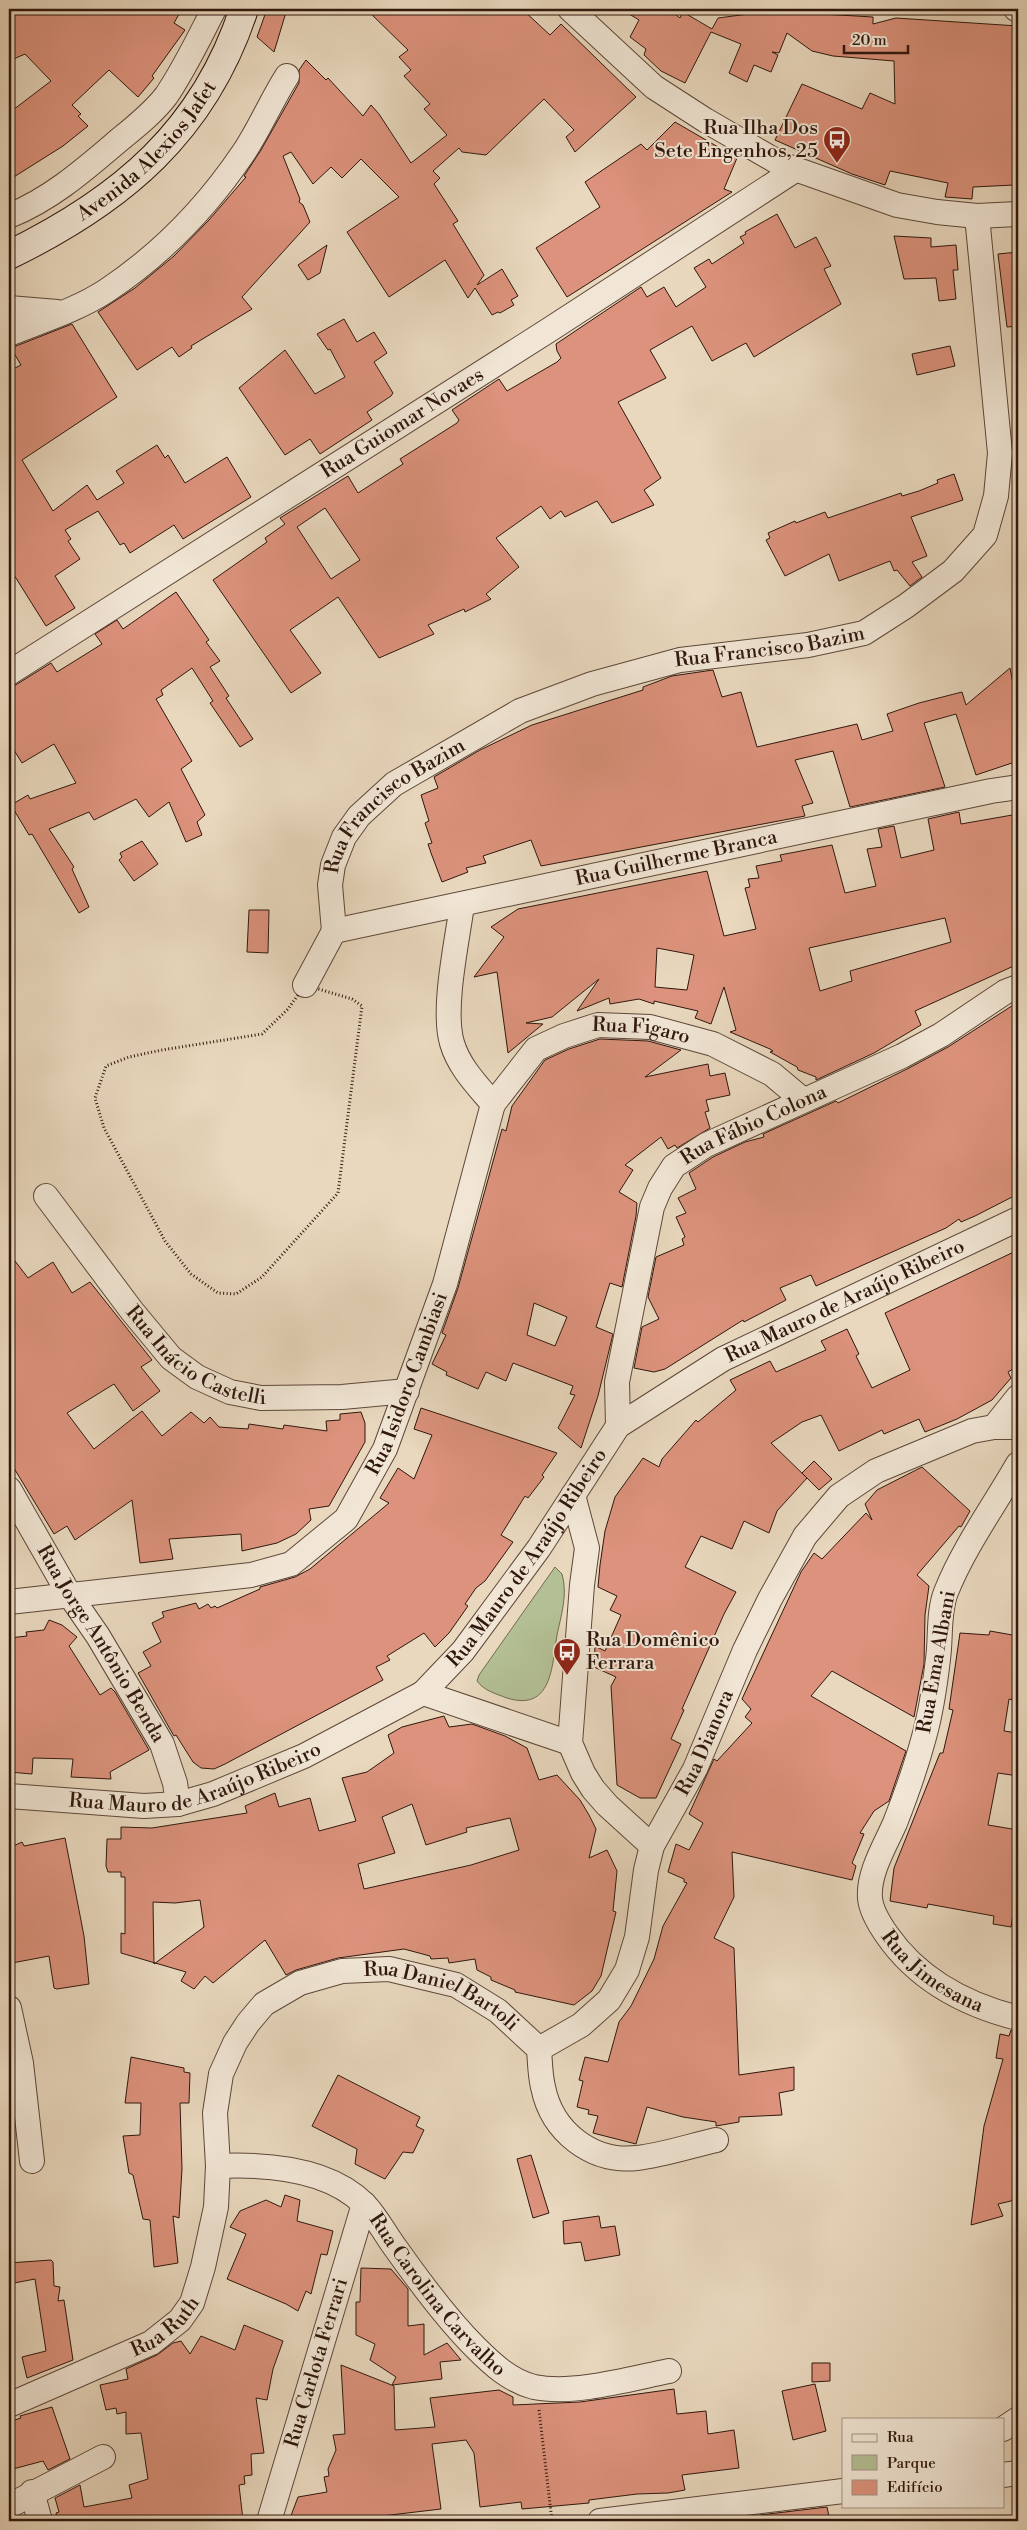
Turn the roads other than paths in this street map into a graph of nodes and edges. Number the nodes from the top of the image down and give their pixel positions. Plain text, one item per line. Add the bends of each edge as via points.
1 (214, 9) edge
2 (244, 9) edge
3 (570, 9) edge
4 (287, 76) dead end
5 (795, 170) junction
6 (1018, 214) edge
7 (9, 216) edge
8 (978, 216) junction
9 (9, 255) edge
10 (9, 308) edge
11 (63, 312) junction
12 (9, 334) edge
13 (9, 673) edge
14 (1018, 787) edge
15 (462, 905) junction
16 (334, 931) junction
17 (305, 985) road end
18 (1018, 987) edge
19 (803, 1100) junction
20 (493, 1104) junction
21 (46, 1196) dead end
22 (1018, 1220) edge
23 (407, 1391) junction
24 (1018, 1397) edge
25 (618, 1426) junction
26 (1018, 1426) edge
27 (994, 1427) junction
28 (1018, 1464) edge
29 (9, 1489) edge
30 (573, 1495) junction
31 (69, 1594) junction
32 (9, 1602) edge
33 (424, 1693) junction
34 (570, 1743) junction
35 (9, 1796) edge
36 (178, 1804) junction
37 (652, 1846) junction
38 (870, 1899) joint
39 (9, 2008) edge
40 (1018, 2018) edge
41 (539, 2049) junction
42 (716, 2140) dead end
43 (32, 2161) dead end
44 (218, 2166) junction
45 (364, 2204) junction
46 (669, 2371) dead end
47 (9, 2405) edge
48 (1018, 2419) edge
49 (1004, 2429) edge
50 (103, 2458) dead end
51 (1018, 2473) edge
52 (1004, 2475) edge
53 (842, 2491) edge
54 (32, 2492) junction
55 (9, 2506) edge
56 (40, 2521) edge
57 (269, 2521) edge
58 (600, 2521) edge

1 - 7 street, Avenida Alexios Jafet via 165,97 147,116 60,190 31,208
2 - 9 main road, Avenida Alexios Jafet via 234,40 212,82 185,124 157,157 79,217
3 - 5 street via 654,87 705,120
4 - 11 street via 245,150 203,208 149,259 105,291
5 - 8 street via 898,205
5 - 13 street, Rua Guiomar Novaes
6 - 8 street
8 - 16 street, Rua Francisco Bazim via 1000,454 996,496 985,535 953,571 864,633 808,645 680,660 592,684 520,711 464,742 394,784 359,816 344,837 333,865 330,885
10 - 11 street
11 - 12 street
14 - 15 street, Rua Guilherme Branca
15 - 16 street, Rua Guilherme Branca
15 - 20 street via 449,1017 452,1043 465,1071
16 - 17 street
18 - 19 street, Rua Fábio Colona via 902,1056
19 - 20 street, Rua Figaro via 772,1074 713,1044 650,1027 598,1025 536,1049
19 - 25 street, Rua Fábio Colona via 706,1145 674,1166 660,1188 652,1207 617,1382
20 - 23 street, Rua Isidoro Cambiasi via 445,1284
21 - 23 street, Rua Inácio Castelli via 171,1358 197,1377 230,1392 261,1398 342,1397
22 - 25 street, Rua Mauro de Araújo Ribeiro via 723,1359
23 - 31 street, Rua Isidoro Cambiasi via 385,1449 346,1519 291,1564 251,1575
24 - 27 street
25 - 30 street, Rua Mauro de Araújo Ribeiro
26 - 27 street
27 - 37 street, Rua Dianora via 950,1439 876,1471 839,1496 805,1536 745,1650 695,1768
28 - 38 street, Rua Ema Albani via 945,1594 938,1659 924,1736 912,1778 879,1859
29 - 31 street, Rua Jorge Antônio Benda
30 - 33 street, Rua Mauro de Araújo Ribeiro via 463,1651
30 - 34 street via 587,1548
31 - 32 street, Rua Isidoro Cambiasi
31 - 36 street, Rua Jorge Antônio Benda via 98,1636 162,1744
33 - 34 street
33 - 36 street, Rua Mauro de Araújo Ribeiro via 304,1756 213,1794
34 - 37 street via 593,1789
35 - 36 street, Rua Mauro de Araújo Ribeiro via 144,1806
37 - 41 street, Rua Dianora via 637,1937 627,1970 609,2000 581,2025
38 - 40 street, Rua Jimesana via 879,1923 914,1966 940,1987 989,2011
39 - 43 street via 21,2063
41 - 42 street, Rua Daniel Bartoli via 543,2088 553,2116 574,2142 601,2156 637,2158
41 - 44 street, Rua Daniel Bartoli via 498,2011 456,1986 418,1974 389,1969 342,1971 300,1983 264,2004 248,2023 228,2058 221,2074 215,2113
44 - 45 street, Rua Carolina Carvalho via 278,2167 311,2174 336,2185
44 - 47 street, Rua Ruth via 216,2207 203,2267 192,2303 180,2320 151,2343
45 - 46 street, Rua Carolina Carvalho via 453,2326 495,2366 520,2383 536,2387 575,2388
45 - 57 street, Rua Carlota Ferrari
48 - 49 street
50 - 54 street
51 - 52 street
53 - 58 street
54 - 55 street
54 - 56 street

